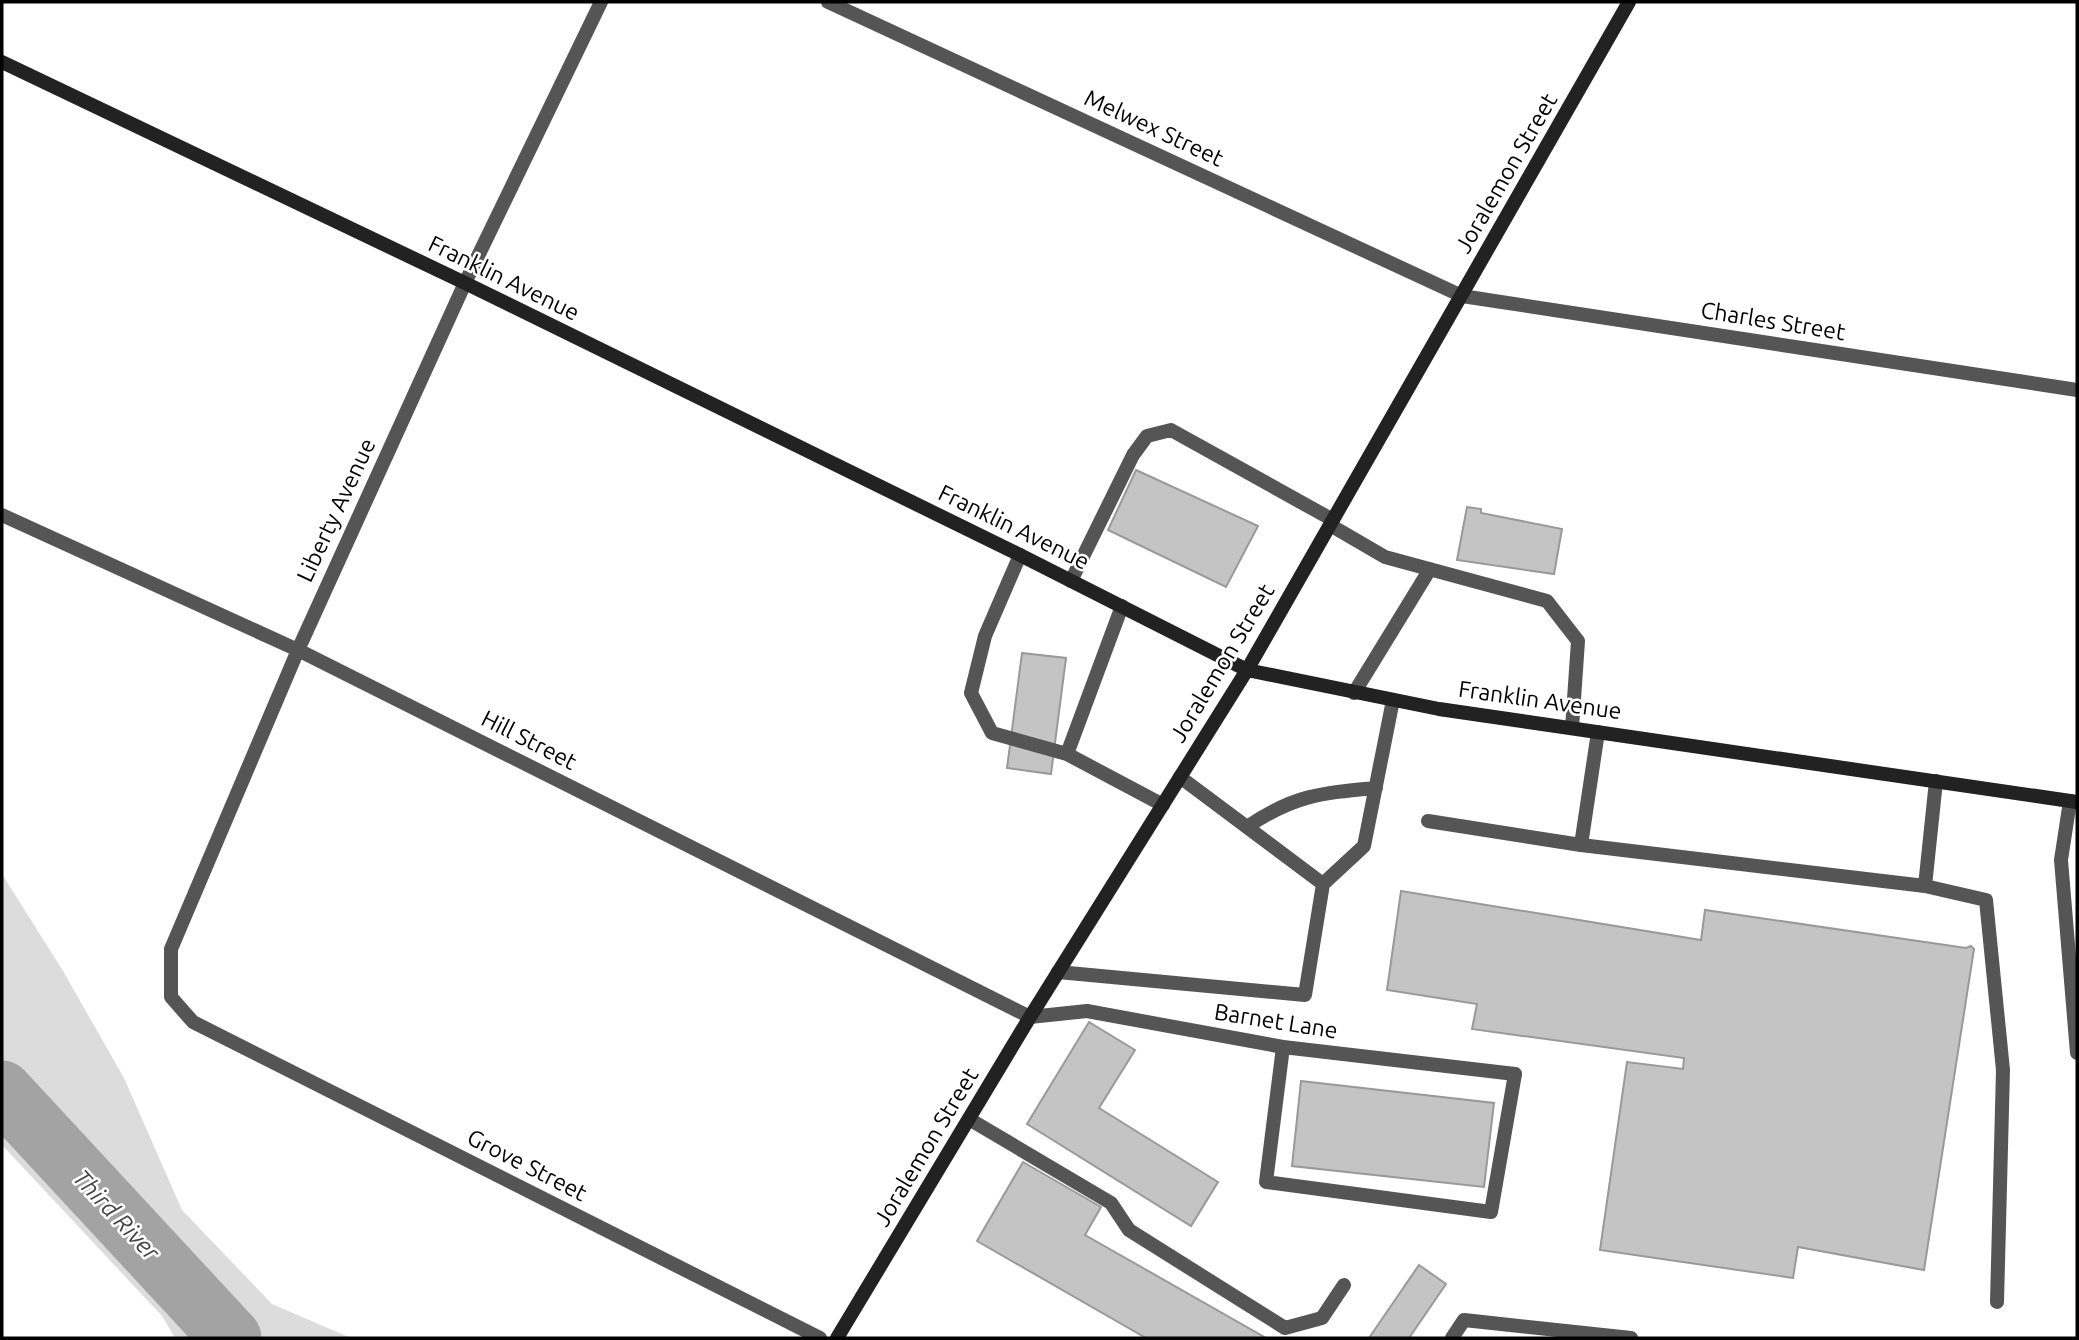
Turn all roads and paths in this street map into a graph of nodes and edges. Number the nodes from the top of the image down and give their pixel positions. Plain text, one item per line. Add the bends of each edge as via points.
1 (601, 2) edge
2 (828, 2) edge
3 (1629, 2) edge
4 (2, 62) edge
5 (465, 284) junction
6 (1462, 296) junction
7 (2077, 390) edge
8 (2, 515) edge
9 (1332, 523) junction
10 (1020, 555) junction
11 (1430, 569) junction
12 (1071, 581) junction
13 (1122, 606) junction
14 (298, 650) junction
15 (1247, 670) junction
16 (1354, 693) junction
17 (1393, 700) junction
18 (1572, 728) junction
19 (1598, 732) junction
20 (1067, 754) junction
21 (1180, 777) junction
22 (1936, 781) junction
23 (1376, 789) junction
24 (2074, 802) edge
25 (1163, 805) junction
26 (1427, 821) dead end
27 (1247, 827) junction
28 (1581, 845) junction
29 (1323, 884) junction
30 (1925, 886) junction
31 (1058, 972) junction
32 (1030, 1017) junction
33 (214, 1032) joint
34 (1283, 1047) junction
35 (2077, 1053) edge
36 (969, 1119) junction
37 (1344, 1284) dead end
38 (1997, 1302) dead end
39 (820, 1338) edge
40 (837, 1338) edge
41 (1452, 1338) edge
42 (1631, 1338) edge

1 - 5 street, Liberty Avenue
2 - 6 street, Melwex Street
3 - 6 main road, Joralemon Street
4 - 5 main road, Franklin Avenue
5 - 10 main road, Franklin Avenue
5 - 14 street, Liberty Avenue
6 - 7 street, Charles Street
6 - 9 main road, Joralemon Street
8 - 14 street, Hill Street
9 - 11 street via 1385,556
9 - 12 street via 1171,430 1147,436 1133,455
9 - 15 main road, Joralemon Street
10 - 12 main road, Franklin Avenue
10 - 20 street via 985,636 971,694 992,733
11 - 16 street
11 - 18 street via 1547,601 1578,641
12 - 13 main road, Franklin Avenue
13 - 15 main road, Franklin Avenue
13 - 20 street
14 - 32 street, Hill Street
14 - 33 street, Liberty Avenue via 171,949 171,997 193,1022
15 - 16 main road, Franklin Avenue
15 - 21 main road, Joralemon Street
16 - 17 main road, Franklin Avenue
17 - 18 main road, Franklin Avenue
17 - 23 street
18 - 19 main road, Franklin Avenue
19 - 22 main road, Franklin Avenue
19 - 28 street
20 - 25 street
21 - 25 main road, Joralemon Street
21 - 27 street
22 - 24 main road, Franklin Avenue
22 - 30 street
23 - 27 street via 1305,796 1273,809
23 - 29 street via 1364,846
24 - 35 street via 2062,860
25 - 31 main road, Joralemon Street
26 - 28 street
27 - 29 street
28 - 30 street
29 - 31 street via 1305,995
30 - 38 street via 1986,900 2003,1070
31 - 32 main road, Joralemon Street
32 - 34 street, Barnet Lane via 1087,1011
32 - 36 main road, Joralemon Street
33 - 39 street, Grove Street
34 - 34 street, Barnet Lane via 1515,1074 1491,1212 1266,1182
36 - 37 street via 1111,1203 1129,1230 1285,1328 1322,1318
36 - 40 main road, Joralemon Street
41 - 42 street via 1464,1320

